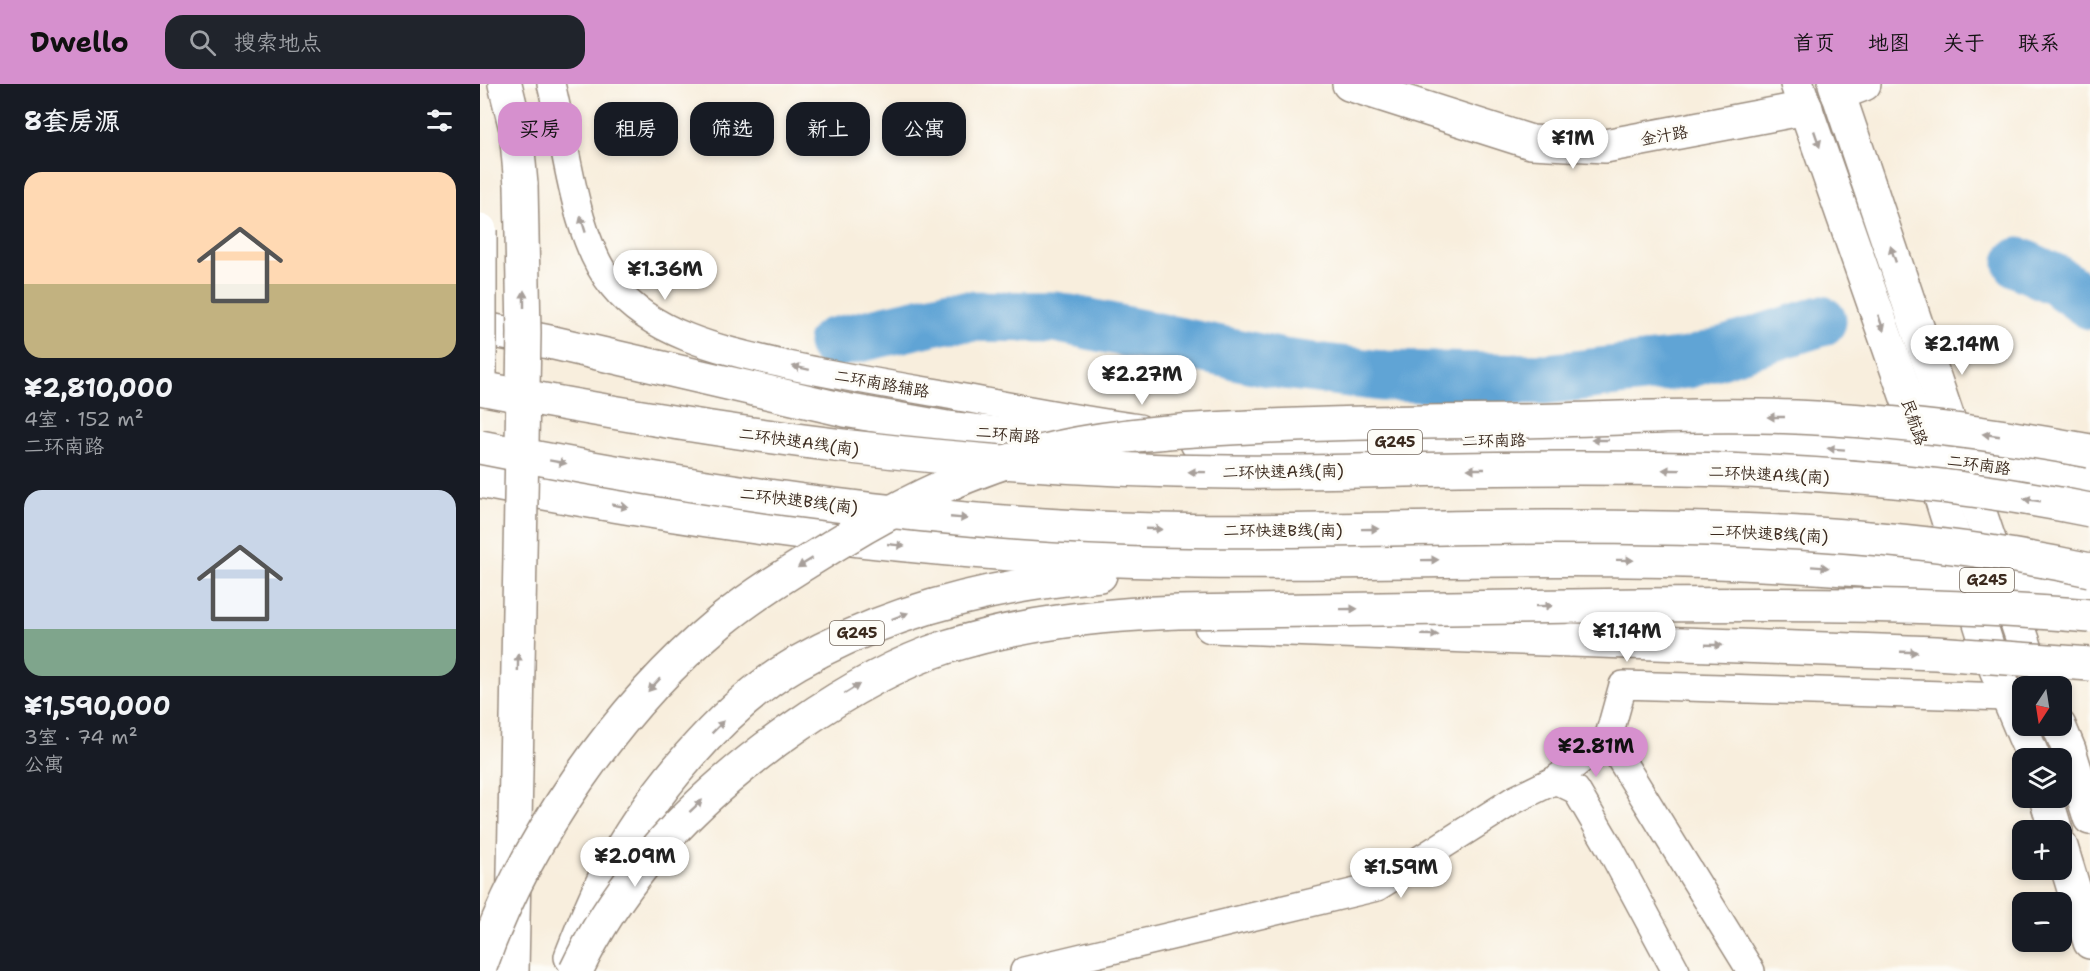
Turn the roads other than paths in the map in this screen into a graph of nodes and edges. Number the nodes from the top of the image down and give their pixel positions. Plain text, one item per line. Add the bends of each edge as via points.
1 (505, 84) edge
2 (551, 84) edge
3 (1349, 84) edge
4 (1846, 87) edge
5 (1801, 96) edge
6 (480, 230) edge
7 (480, 328) edge
8 (480, 381) edge
9 (480, 388) edge
10 (1006, 435) junction
11 (1383, 442) junction
12 (480, 447) edge
13 (2090, 451) edge
14 (1928, 457) junction
15 (1963, 461) junction
16 (2090, 475) edge
17 (480, 480) edge
18 (2090, 482) edge
19 (2090, 510) edge
20 (1308, 562) junction
21 (2090, 570) edge
22 (1965, 578) junction
23 (2003, 582) junction
24 (2090, 587) edge
25 (2090, 591) edge
26 (2090, 616) edge
27 (994, 633) junction
28 (2090, 664) edge
29 (2037, 676) edge
30 (2007, 697) junction
31 (2063, 736) edge
32 (1608, 740) junction
33 (2029, 748) edge
34 (1556, 780) junction
35 (659, 795) junction
36 (2090, 818) edge
37 (2071, 880) edge
38 (2090, 942) edge
39 (480, 967) edge
40 (512, 971) edge
41 (566, 971) edge
42 (576, 971) edge
43 (586, 971) edge
44 (1024, 971) edge
45 (1676, 971) edge
46 (1751, 971) edge

40 -> 1 main road, bridge via 524,333 521,185 516,129
11 -> 2 street, 二环南路辅路 via 1258,439 1110,424 807,369 735,353 660,325 612,286 591,249
3 - 5 main road, 金汁路 via 1531,142 1605,146
15 -> 4 main road, 民航路
5 -> 14 main road, 民航路
6 - 8 main road, bridge
7 - 10 main road, 二环南路 / G245 via 795,400
8 - 10 main road via 648,413 760,427
19 -> 9 main road, 二环快速A线(南), bridge via 1893,482 1717,471 1534,468 1233,472 1004,463 751,435
10 - 11 main road, 二环南路 / G245 via 1159,443
14 -> 11 main road, 二环南路 / G245 via 1696,442
12 -> 21 main road, 二环快速B线(南), bridge via 742,493 1000,522 1233,531 1546,527 1736,530 1887,540
13 -> 39 main road, bridge via 1968,432 1851,420 1694,417 1316,423 1205,429 1098,440 1008,462 927,494 857,531 754,597 697,643 627,715 580,777 535,848 505,905
14 - 15 main road, 二环南路 / G245
14 - 22 main road, 民航路
15 - 16 street
15 - 18 main road, 二环南路 / G245
15 - 23 main road, 民航路
17 -> 20 main road via 738,525 914,547 1156,562
20 -> 22 main road, G245 via 1692,561
35 -> 20 main road, G245 via 718,726 753,694 795,664 846,637 908,613 983,593 1074,578 1181,567
22 - 23 main road, G245
22 - 30 main road, 民航路
23 - 24 main road, G245
23 - 25 street
23 - 29 main road, 民航路
27 -> 26 main road, bridge via 1110,615 1561,606 1798,605
27 -> 28 main road, bridge via 1180,624 1936,653
42 -> 27 main road, bridge via 628,883 655,849 751,759 859,684 944,648
30 - 32 street via 1623,685
30 - 33 main road, 民航路
31 - 36 main road
32 - 34 street
32 - 46 street
34 - 44 street via 1514,800 1377,887
34 - 45 street via 1576,790
35 - 41 main road, G245 via 607,874
35 - 43 street via 624,855
37 - 38 main road

